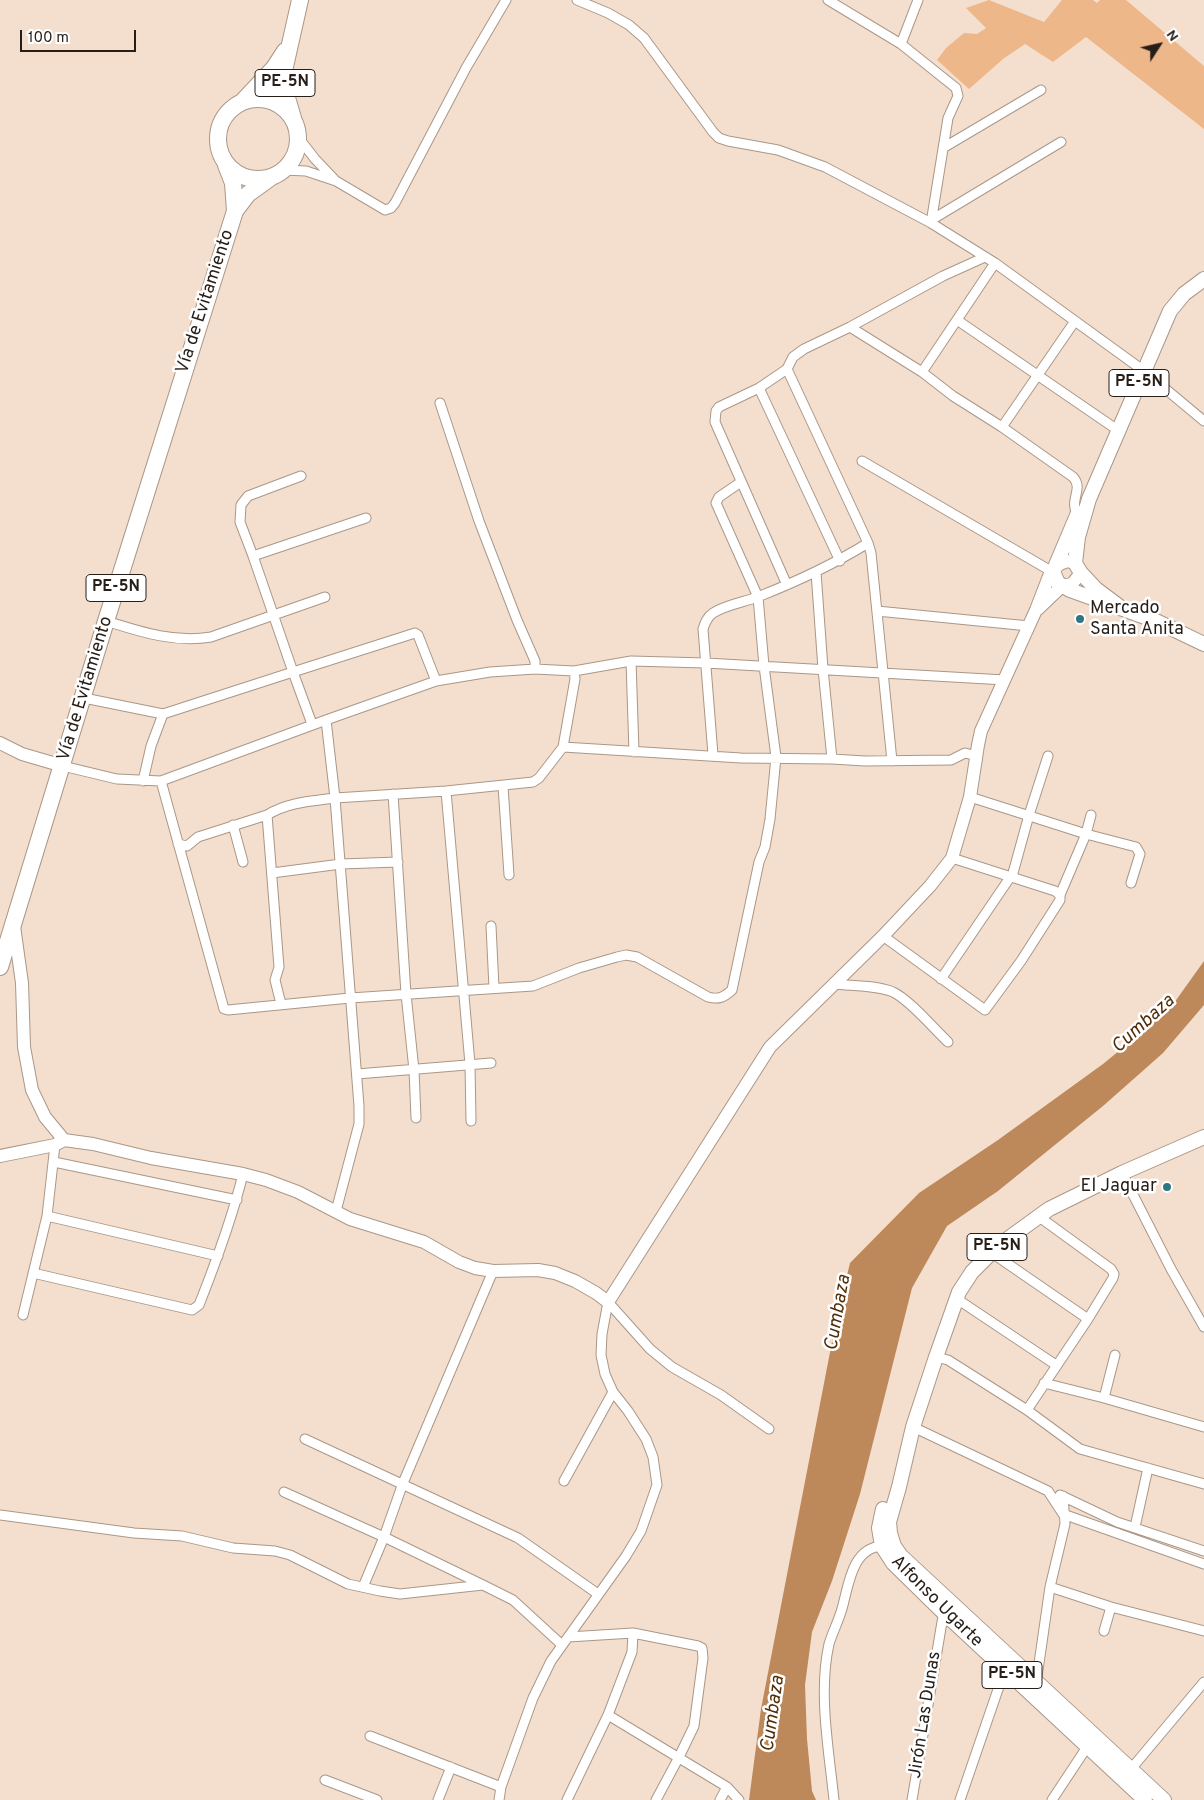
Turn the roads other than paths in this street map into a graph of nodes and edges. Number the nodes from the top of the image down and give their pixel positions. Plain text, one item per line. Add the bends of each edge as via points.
1 (300, 0) edge
2 (506, 0) edge
3 (577, 0) edge
4 (828, 0) edge
5 (918, 0) edge
6 (901, 44) junction
7 (289, 45) junction
8 (1041, 90) dead end
9 (243, 102) junction
10 (293, 120) junction
11 (298, 137) junction
12 (1061, 142) dead end
13 (943, 148) junction
14 (223, 159) junction
15 (278, 173) junction
16 (336, 181) junction
17 (235, 211) junction
18 (932, 221) junction
19 (985, 257) junction
20 (995, 263) junction
21 (1204, 279) edge
22 (957, 320) junction
23 (1075, 321) junction
24 (850, 327) junction
25 (787, 369) junction
26 (1144, 371) junction
27 (922, 372) junction
28 (1036, 375) junction
29 (758, 388) junction
30 (440, 403) dead end
31 (1204, 421) edge
32 (1002, 427) junction
33 (1119, 431) junction
34 (862, 461) dead end
35 (301, 476) dead end
36 (741, 482) junction
37 (1089, 499) junction
38 (1077, 514) junction
39 (366, 518) dead end
40 (868, 543) junction
41 (253, 556) junction
42 (840, 561) junction
43 (1078, 568) junction
44 (1053, 569) junction
45 (816, 572) junction
46 (787, 585) junction
47 (1062, 586) junction
48 (325, 597) dead end
49 (758, 597) junction
50 (1120, 608) junction
51 (1036, 610) junction
52 (877, 612) junction
53 (274, 614) junction
54 (106, 622) junction
55 (1029, 626) junction
56 (1204, 644) edge
57 (631, 661) junction
58 (706, 663) junction
59 (764, 666) junction
60 (536, 668) junction
61 (823, 669) junction
62 (574, 671) junction
63 (293, 672) junction
64 (882, 672) junction
65 (1005, 680) junction
66 (436, 681) junction
67 (84, 698) junction
68 (163, 714) junction
69 (326, 720) junction
70 (312, 724) junction
71 (0, 743) edge
72 (563, 747) junction
73 (634, 752) junction
74 (713, 755) junction
75 (1048, 756) dead end
76 (776, 758) junction
77 (832, 759) junction
78 (976, 760) junction
79 (892, 761) junction
80 (63, 766) junction
81 (161, 780) junction
82 (143, 781) junction
83 (503, 786) junction
84 (446, 791) junction
85 (393, 794) junction
86 (335, 798) junction
87 (970, 798) junction
88 (267, 815) junction
89 (1029, 815) junction
90 (1091, 815) dead end
91 (234, 824) junction
92 (1086, 834) junction
93 (178, 844) junction
94 (952, 858) junction
95 (243, 862) dead end
96 (398, 862) junction
97 (340, 864) junction
98 (272, 874) junction
99 (509, 875) dead end
100 (1009, 877) junction
101 (1131, 882) dead end
102 (1060, 895) junction
103 (14, 925) junction
104 (491, 926) dead end
105 (883, 936) junction
106 (0, 967) edge
107 (941, 978) junction
108 (834, 984) junction
109 (494, 988) junction
110 (464, 990) junction
111 (406, 994) junction
112 (350, 998) junction
113 (281, 1004) junction
114 (948, 1042) dead end
115 (491, 1063) dead end
116 (470, 1064) junction
117 (414, 1070) junction
118 (357, 1074) junction
119 (416, 1118) dead end
120 (471, 1121) dead end
121 (1204, 1137) edge
122 (59, 1142) junction
123 (0, 1156) edge
124 (54, 1162) junction
125 (1122, 1173) junction
126 (243, 1174) junction
127 (237, 1200) junction
128 (336, 1210) junction
129 (47, 1216) junction
130 (1038, 1216) junction
131 (992, 1253) junction
132 (218, 1256) junction
133 (492, 1271) junction
134 (33, 1273) junction
135 (956, 1299) junction
136 (608, 1302) junction
137 (23, 1315) dead end
138 (1088, 1319) junction
139 (1204, 1327) edge
140 (1115, 1356) dead end
141 (936, 1357) junction
142 (1056, 1365) junction
143 (1044, 1383) junction
144 (613, 1392) junction
145 (1104, 1398) junction
146 (1026, 1410) junction
147 (913, 1427) junction
148 (1204, 1427) edge
149 (768, 1429) dead end
150 (305, 1439) dead end
151 (906, 1461) junction
152 (1148, 1468) junction
153 (564, 1481) dead end
154 (403, 1483) junction
155 (1204, 1484) edge
156 (1048, 1491) junction
157 (284, 1492) dead end
158 (1063, 1496) junction
159 (0, 1514) edge
160 (1063, 1514) junction
161 (1134, 1528) junction
162 (384, 1537) junction
163 (882, 1546) junction
164 (1204, 1551) edge
165 (1204, 1564) edge
166 (483, 1585) junction
167 (363, 1587) junction
168 (1050, 1587) junction
169 (598, 1594) junction
170 (1111, 1606) junction
171 (946, 1607) junction
172 (1104, 1630) dead end
173 (1204, 1631) edge
174 (633, 1633) junction
175 (568, 1637) junction
176 (562, 1645) junction
177 (1005, 1669) junction
178 (1204, 1682) edge
179 (1034, 1688) junction
180 (608, 1715) junction
181 (370, 1736) dead end
182 (1087, 1747) junction
183 (679, 1758) junction
184 (451, 1768) junction
185 (1131, 1769) junction
186 (326, 1780) dead end
187 (501, 1787) junction
188 (727, 1787) junction
189 (377, 1800) edge
190 (438, 1800) edge
191 (499, 1800) edge
192 (567, 1800) edge
193 (656, 1800) edge
194 (720, 1800) edge
195 (739, 1800) edge
196 (834, 1800) edge
197 (912, 1800) edge
198 (960, 1800) edge
199 (1052, 1800) edge
200 (1145, 1800) edge
201 (1164, 1800) edge

1 - 7 highway, PE-5N
2 - 16 street via 391,208 385,210
3 - 18 street via 608,13 644,38 719,138 778,150 825,167
4 - 6 street
5 - 6 street
6 - 13 street via 958,91 948,118
7 - 9 highway, PE-5N via 274,68
7 - 10 highway, PE-5N via 284,71 285,91
8 - 13 street
9 - 10 highway via 256,98 269,100 282,106
9 - 14 highway via 226,114 220,126 218,139
10 - 11 highway
11 - 15 highway via 293,159
11 - 16 street
12 - 18 street
13 - 18 street
14 - 15 highway via 246,177 261,179
14 - 17 highway, Vía de Evitamiento / PE-5N via 233,184
15 - 16 street via 306,171
15 - 17 highway, Vía de Evitamiento / PE-5N via 248,194
17 - 54 highway, Vía de Evitamiento / PE-5N
18 - 19 street
19 - 20 street
19 - 24 street
20 - 22 street
20 - 23 street
21 - 26 main road, PE-5N via 1184,294 1170,311
22 - 27 street
22 - 28 street
23 - 26 street
23 - 28 street
24 - 25 street via 799,352
24 - 27 street
25 - 29 street
25 - 40 street
26 - 31 street
26 - 33 main road, PE-5N
27 - 32 street
28 - 32 street
28 - 33 street
29 - 36 street via 719,407 714,418
29 - 42 street
30 - 60 street via 479,521
32 - 38 street via 1077,481 1074,501
33 - 37 main road, PE-5N
34 - 44 street
35 - 41 street via 248,496 241,505 240,522
36 - 46 street
36 - 49 street via 719,497 716,503
37 - 38 main road, PE-5N
37 - 43 main road, PE-5N via 1078,537
38 - 44 main road, PE-5N
39 - 41 street
40 - 42 street
40 - 52 street
41 - 53 street
42 - 45 street
43 - 44 street via 1067,561
43 - 47 street via 1072,584
43 - 50 main road via 1096,589
44 - 47 main road
44 - 51 street
45 - 46 street
45 - 61 street
46 - 49 street
47 - 50 main road
47 - 51 street
48 - 53 street
49 - 58 street via 718,611 707,619 703,629
49 - 59 street
50 - 56 main road
51 - 55 street
52 - 55 street
52 - 64 street
53 - 54 street via 211,637 183,640
53 - 63 street
54 - 67 highway, Vía de Evitamiento / PE-5N
55 - 65 street
57 - 58 street
57 - 62 street
57 - 73 street
58 - 59 street
58 - 74 street
59 - 61 street
59 - 76 street
60 - 62 street
60 - 66 street
61 - 64 street
61 - 77 street
62 - 72 street
63 - 66 street via 415,633
63 - 68 street
63 - 70 street
64 - 65 street
64 - 79 street
65 - 78 street via 981,731
66 - 69 street
67 - 68 street
67 - 80 highway, Vía de Evitamiento / PE-5N
68 - 82 street
69 - 70 street
69 - 86 street
70 - 81 street
71 - 80 street via 22,754
72 - 73 street
72 - 83 street via 533,782
73 - 74 street
74 - 76 street
75 - 89 street
76 - 77 street
76 - 109 street via 765,847 732,990 727,995 715,999 708,997 637,957 626,955 578,968 533,986
77 - 79 street
78 - 79 street via 973,755 965,753 951,760
78 - 87 street
80 - 82 street via 117,779
80 - 103 highway, Vía de Evitamiento / PE-5N
81 - 82 street
81 - 93 street
83 - 84 street
83 - 99 street
84 - 85 street
84 - 110 street
85 - 86 street
85 - 96 street
86 - 88 street via 298,802
86 - 97 street
87 - 89 street
87 - 94 street
88 - 91 street
88 - 98 street
89 - 92 street
89 - 100 street via 1013,873
90 - 92 street
91 - 93 street via 198,837 187,846
91 - 95 street
92 - 101 street via 1139,850
92 - 102 street
93 - 113 street via 224,1009
94 - 100 street
94 - 105 street
96 - 97 street
96 - 111 street
97 - 98 street
97 - 112 street
98 - 113 street via 279,968 275,980
100 - 102 street
100 - 107 street
102 - 107 street via 1026,954 985,1010
103 - 106 highway, Vía de Evitamiento / PE-5N
103 - 122 street via 22,983 24,1048 32,1090
104 - 109 street
105 - 107 street
105 - 108 street
108 - 114 street via 892,992
108 - 136 street via 770,1047
109 - 110 street
110 - 111 street
110 - 116 street
111 - 112 street
111 - 117 street
112 - 113 street
112 - 118 street
115 - 116 street
116 - 117 street
116 - 120 street
117 - 118 street
117 - 119 street
118 - 128 street via 359,1124
121 - 125 main road, PE-5N
122 - 123 street
122 - 124 street
122 - 126 street via 93,1144
124 - 127 street
124 - 129 street
125 - 130 main road, PE-5N
125 - 139 street
126 - 127 street
126 - 128 street via 298,1192
127 - 132 street
128 - 133 street via 350,1219 424,1242 459,1262
129 - 132 street
129 - 134 street
130 - 131 main road, PE-5N
130 - 138 street via 1114,1274
131 - 135 main road, PE-5N via 972,1272
131 - 138 street
132 - 134 street via 199,1305 192,1310
133 - 136 street via 555,1273 575,1281
133 - 154 street
134 - 137 street
135 - 141 main road, PE-5N
135 - 142 street
136 - 144 street via 601,1355
136 - 149 street via 650,1349 672,1367 721,1395
138 - 142 street
140 - 145 street
141 - 146 street via 948,1360
141 - 147 main road, PE-5N
142 - 143 street
143 - 145 street
143 - 146 street
144 - 153 street
144 - 169 street via 646,1439 658,1486 641,1531
145 - 148 street
146 - 152 street via 1080,1449
147 - 151 main road, PE-5N
147 - 156 street
150 - 154 street
151 - 163 main road, PE-5N via 895,1477 884,1506 879,1528
151 - 171 main road, PE-5N via 888,1522 890,1533 901,1556
152 - 155 street
152 - 161 street
154 - 162 street
154 - 169 street via 518,1538
156 - 158 street
156 - 160 street
157 - 162 street
158 - 160 street
158 - 161 street
159 - 167 street via 134,1533 182,1536 233,1548 275,1551 290,1555 348,1584
160 - 165 street
160 - 168 street via 1064,1524
161 - 164 street
162 - 166 street
162 - 167 street
163 - 171 main road, Alfonso Ugarte / PE-5N via 893,1563
163 - 196 street via 868,1550 855,1564 830,1644 825,1706
166 - 167 street via 400,1594
166 - 176 street via 513,1600
168 - 170 street
168 - 179 street
169 - 175 street
170 - 172 street
170 - 173 street
171 - 177 main road, Alfonso Ugarte / PE-5N
171 - 179 main road, PE-5N
171 - 197 street, Jirón Las Dunas
174 - 175 street
174 - 180 street via 632,1652
174 - 183 street via 698,1646 703,1652 694,1726
175 - 176 street
176 - 187 street via 533,1698
177 - 179 main road, Alfonso Ugarte / PE-5N
177 - 198 street
178 - 185 street
179 - 182 main road, Alfonso Ugarte / PE-5N
179 - 185 main road, PE-5N
180 - 183 street
180 - 192 street
181 - 184 street
182 - 199 street
182 - 200 main road, Alfonso Ugarte / PE-5N
183 - 188 street
183 - 193 street
184 - 187 street
184 - 190 street
185 - 201 main road, PE-5N
186 - 189 street
187 - 191 street
188 - 194 street
188 - 195 street

